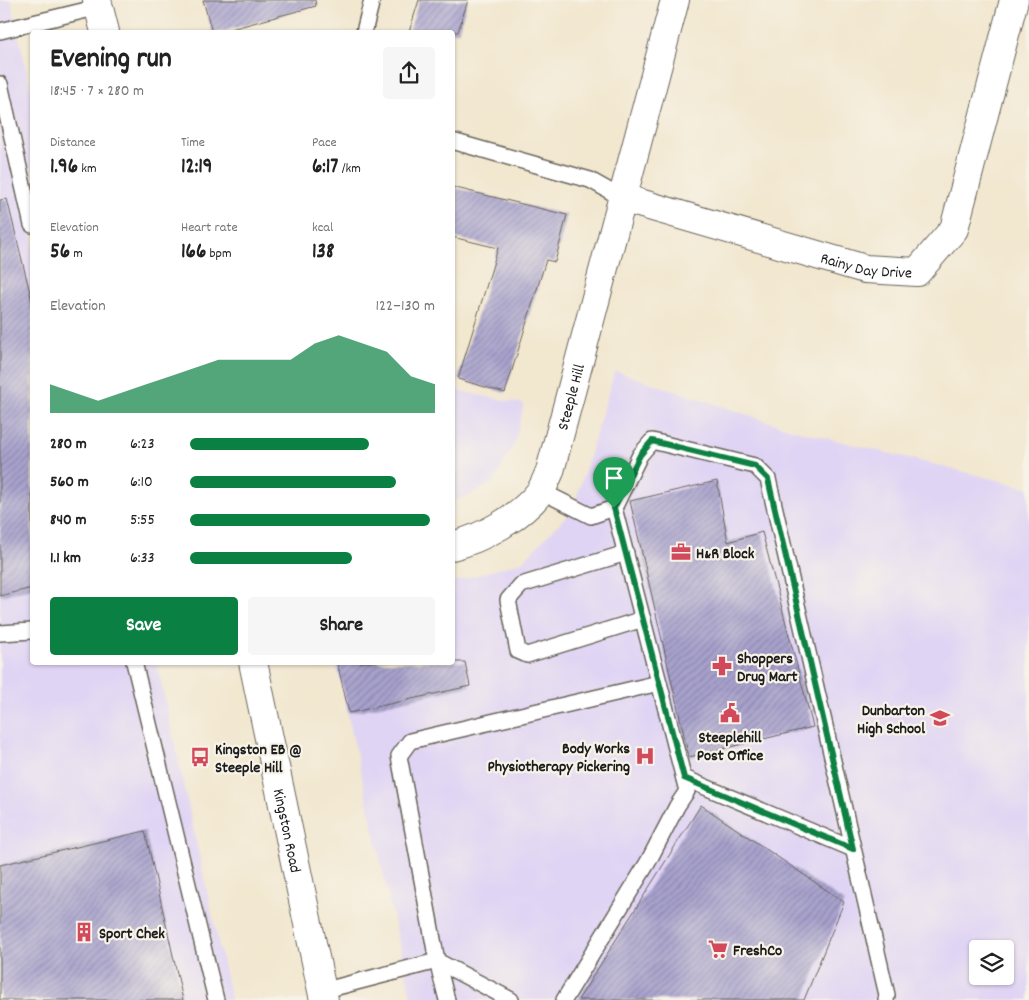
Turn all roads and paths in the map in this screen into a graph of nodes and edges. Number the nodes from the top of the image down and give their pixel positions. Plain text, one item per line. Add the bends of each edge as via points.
1 (372, 0) edge
2 (675, 0) edge
3 (1014, 0) edge
4 (100, 13) edge
5 (364, 30) edge
6 (0, 31) edge
7 (0, 84) edge
8 (455, 142) edge
9 (622, 198) junction
10 (30, 216) edge
11 (541, 491) junction
12 (614, 508) junction
13 (455, 545) edge
14 (626, 553) junction
15 (643, 619) junction
16 (30, 631) edge
17 (0, 633) edge
18 (135, 665) edge
19 (254, 665) edge
20 (660, 683) junction
21 (684, 778) junction
22 (853, 849) junction
23 (437, 961) junction
24 (323, 995) edge
25 (216, 1000) edge
26 (447, 1000) edge
27 (511, 1000) edge
28 (564, 1000) edge
29 (886, 1000) edge

1 - 5 lane
2 - 9 street, Steeple Hill
3 - 9 street, Rainy Day Drive via 954,229 917,272 865,269
4 - 6 lane
7 - 10 lane
8 - 9 lane via 590,180
9 - 11 street, Steeple Hill via 550,471
11 - 12 lane via 591,516
11 - 13 street, Steeple Hill via 515,517
12 - 14 lane
12 - 22 lane via 640,455 652,441 755,466 768,479
14 - 15 lane
14 - 15 lane via 521,585 508,600 518,651 527,654
15 - 20 lane
16 - 17 lane
18 - 25 lane
19 - 24 street, Kingston Road
20 - 21 lane
20 - 23 lane via 410,741 399,756
21 - 22 lane
21 - 28 lane via 687,791
22 - 29 lane
23 - 24 lane
23 - 26 lane
23 - 27 lane

